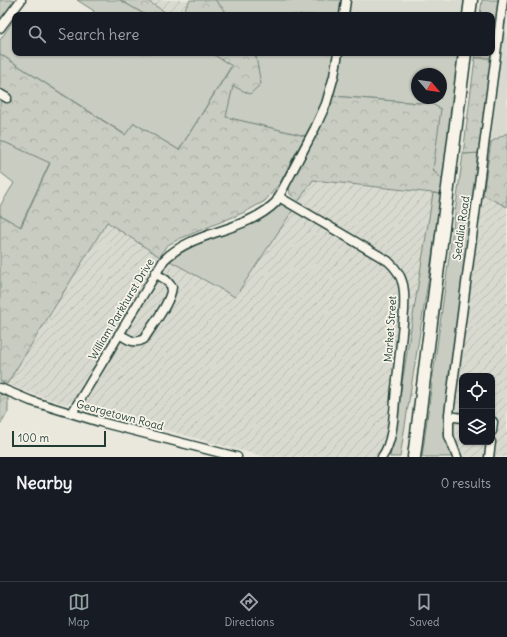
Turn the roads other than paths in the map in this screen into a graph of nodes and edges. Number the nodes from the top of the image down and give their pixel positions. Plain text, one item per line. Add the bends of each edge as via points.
1 (21, 0) edge
2 (346, 0) edge
3 (471, 0) edge
4 (503, 0) edge
5 (344, 12) edge
6 (469, 12) edge
7 (0, 28) edge
8 (337, 56) edge
9 (465, 56) edge
10 (279, 197) junction
11 (155, 273) junction
12 (119, 334) junction
13 (0, 388) edge
14 (72, 414) junction
15 (448, 416) junction
16 (459, 418) edge
17 (491, 445) edge
18 (237, 457) edge
19 (382, 457) edge
20 (414, 457) edge
21 (457, 457) edge
22 (489, 457) edge

1 - 7 street
2 - 5 street
3 - 6 highway
4 - 15 street, Sedalia Road
8 - 10 street, William Parkhurst Drive via 326,104
9 - 20 highway
10 - 11 street, William Parkhurst Drive via 267,211 196,239 170,253
10 - 19 street, Market Street via 388,261 402,279 404,311 391,431 388,448
11 - 12 street, William Parkhurst Drive
11 - 12 street via 172,286 166,304 144,339 134,342
12 - 14 street, William Parkhurst Drive
13 - 14 street, Georgetown Road
14 - 18 street, Georgetown Road
15 - 16 street
15 - 21 street, Sedalia Road via 449,436
17 - 22 street

